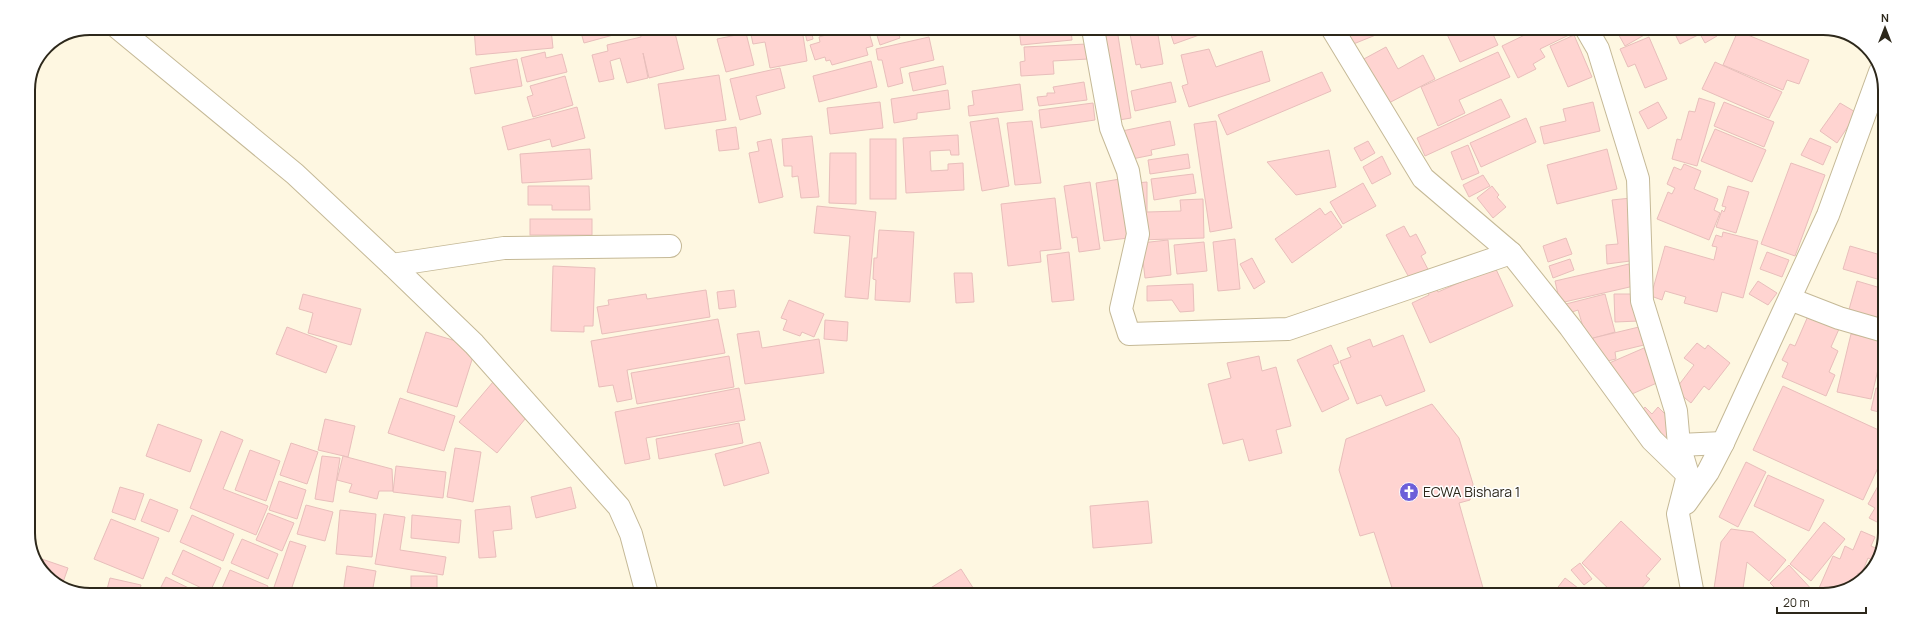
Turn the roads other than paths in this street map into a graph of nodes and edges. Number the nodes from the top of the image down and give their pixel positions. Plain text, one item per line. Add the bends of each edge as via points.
1 (126, 35) edge
2 (1094, 35) edge
3 (1336, 35) edge
4 (1590, 35) edge
5 (1877, 80) edge
6 (670, 246) dead end
7 (1511, 253) junction
8 (392, 265) junction
9 (1790, 298) junction
10 (1878, 329) edge
11 (1723, 443) junction
12 (1679, 445) junction
13 (1688, 475) junction
14 (1678, 514) junction
15 (644, 588) edge
16 (1692, 588) edge

1 - 8 street via 295,174
2 - 7 street via 1111,128 1128,171 1138,234 1121,309 1129,334 1288,329
3 - 7 street via 1422,178
4 - 12 street via 1598,50 1638,179 1642,302 1676,411
5 - 9 street via 1828,215
6 - 8 street via 504,248
7 - 13 street via 1570,327 1652,440
8 - 15 street via 474,344 620,507 631,534
9 - 10 street via 1839,318
9 - 11 street
11 - 12 street
11 - 14 street via 1708,472
12 - 13 street
13 - 14 street
14 - 16 street

